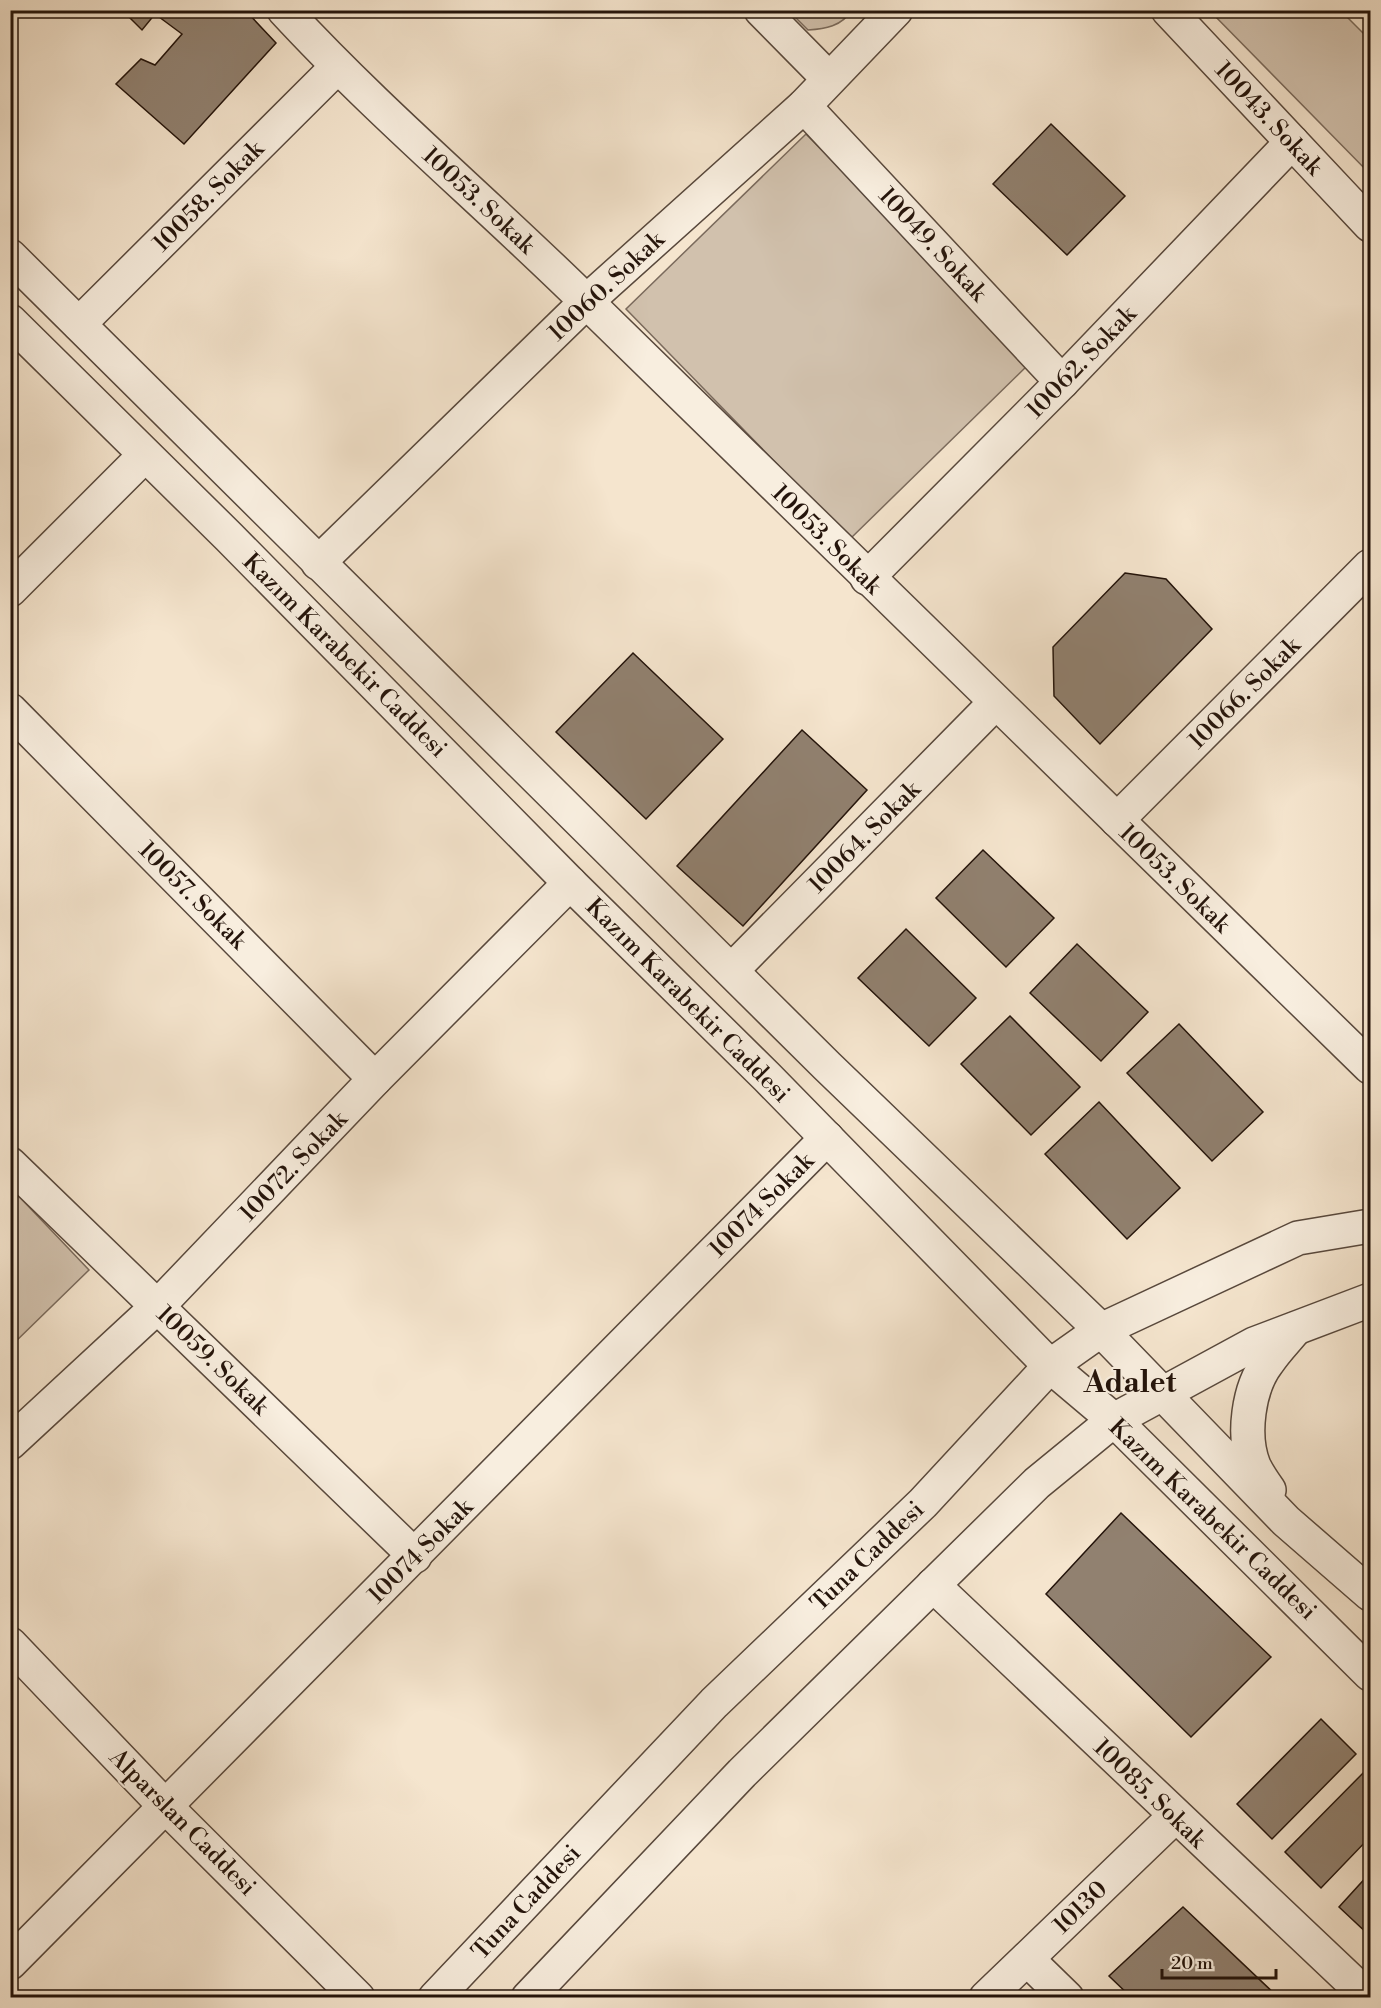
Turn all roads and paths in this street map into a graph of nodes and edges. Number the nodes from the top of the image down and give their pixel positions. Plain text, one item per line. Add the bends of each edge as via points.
1 (284, 10) edge
2 (761, 10) edge
3 (896, 10) edge
4 (1168, 10) edge
5 (337, 67) junction
6 (829, 79) junction
7 (804, 106) junction
8 (1292, 142) junction
9 (1371, 225) edge
10 (10, 256) edge
11 (587, 301) junction
12 (10, 321) edge
13 (79, 324) junction
14 (1062, 382) junction
15 (145, 455) junction
16 (318, 563) junction
17 (1371, 566) edge
18 (867, 578) junction
19 (10, 590) edge
20 (995, 704) junction
21 (10, 710) edge
22 (1117, 820) junction
23 (570, 883) junction
24 (732, 970) junction
25 (1371, 1067) edge
26 (375, 1079) junction
27 (827, 1138) junction
28 (10, 1164) edge
29 (1371, 1226) edge
30 (1371, 1300) edge
31 (158, 1306) junction
32 (1296, 1328) junction
33 (1101, 1330) junction
34 (1050, 1365) junction
35 (1162, 1394) junction
36 (1114, 1420) junction
37 (10, 1443) edge
38 (1286, 1521) junction
39 (415, 1556) junction
40 (933, 1585) junction
41 (1371, 1594) edge
42 (10, 1644) edge
43 (1371, 1674) edge
44 (165, 1806) junction
45 (1174, 1817) junction
46 (1027, 1959) junction
47 (10, 1963) edge
48 (358, 1998) edge
49 (435, 1998) edge
50 (528, 1998) edge
51 (986, 1998) edge
52 (1067, 1998) edge
53 (1369, 1998) edge

1 - 5 street, 10053. Sokak
2 - 6 street
3 - 6 street, 10060. Sokak
4 - 8 street, 10043. Sokak
5 - 11 street, 10053. Sokak
5 - 13 street, 10058. Sokak
6 - 7 street, 10060. Sokak
7 - 11 street, 10060. Sokak
7 - 14 street, 10049. Sokak
8 - 9 street, 10043. Sokak
8 - 14 street, 10062. Sokak
10 - 13 street, Kazım Karabekir Caddesi
11 - 16 street, 10060. Sokak
11 - 18 street, 10053. Sokak
12 - 15 street, Kazım Karabekir Caddesi
13 - 16 street, Kazım Karabekir Caddesi
14 - 18 street, 10062. Sokak
15 - 19 street
15 - 23 street, Kazım Karabekir Caddesi
16 - 24 street, Kazım Karabekir Caddesi
17 - 22 street, 10066. Sokak
18 - 20 street, 10053. Sokak
20 - 22 street, 10053. Sokak
20 - 24 street, 10064. Sokak
21 - 26 street, 10057. Sokak
22 - 25 street, 10053. Sokak
23 - 26 street, 10072. Sokak
23 - 27 street, Kazım Karabekir Caddesi
24 - 33 street, Kazım Karabekir Caddesi
26 - 31 street, 10072. Sokak
27 - 34 street, Kazım Karabekir Caddesi
27 - 39 street, 10074 Sokak
28 - 31 street, 10059. Sokak
29 - 33 street, Tuna Caddesi via 1298,1238
30 - 32 street
31 - 37 street, 10072. Sokak
31 - 39 street, 10059. Sokak
32 - 35 street via 1254,1344
32 - 38 street via 1266,1364 1249,1417 1254,1466
33 - 34 street, Tuna Caddesi
33 - 35 street, Kazım Karabekir Caddesi
34 - 36 street, Kazım Karabekir Caddesi
34 - 49 street, Tuna Caddesi via 923,1503 714,1703
35 - 36 street
35 - 38 street, Kazım Karabekir Caddesi
36 - 40 street via 1037,1483
36 - 43 street, Kazım Karabekir Caddesi
38 - 41 street, Kazım Karabekir Caddesi
39 - 44 street, 10074 Sokak
40 - 45 street, 10085. Sokak
40 - 50 street via 742,1773
42 - 44 street, Alparslan Caddesi
44 - 47 street, 10074 Sokak
44 - 48 street, Alparslan Caddesi
45 - 46 street, 10130
45 - 53 street, 10085. Sokak
46 - 51 street, 10130
46 - 52 street

